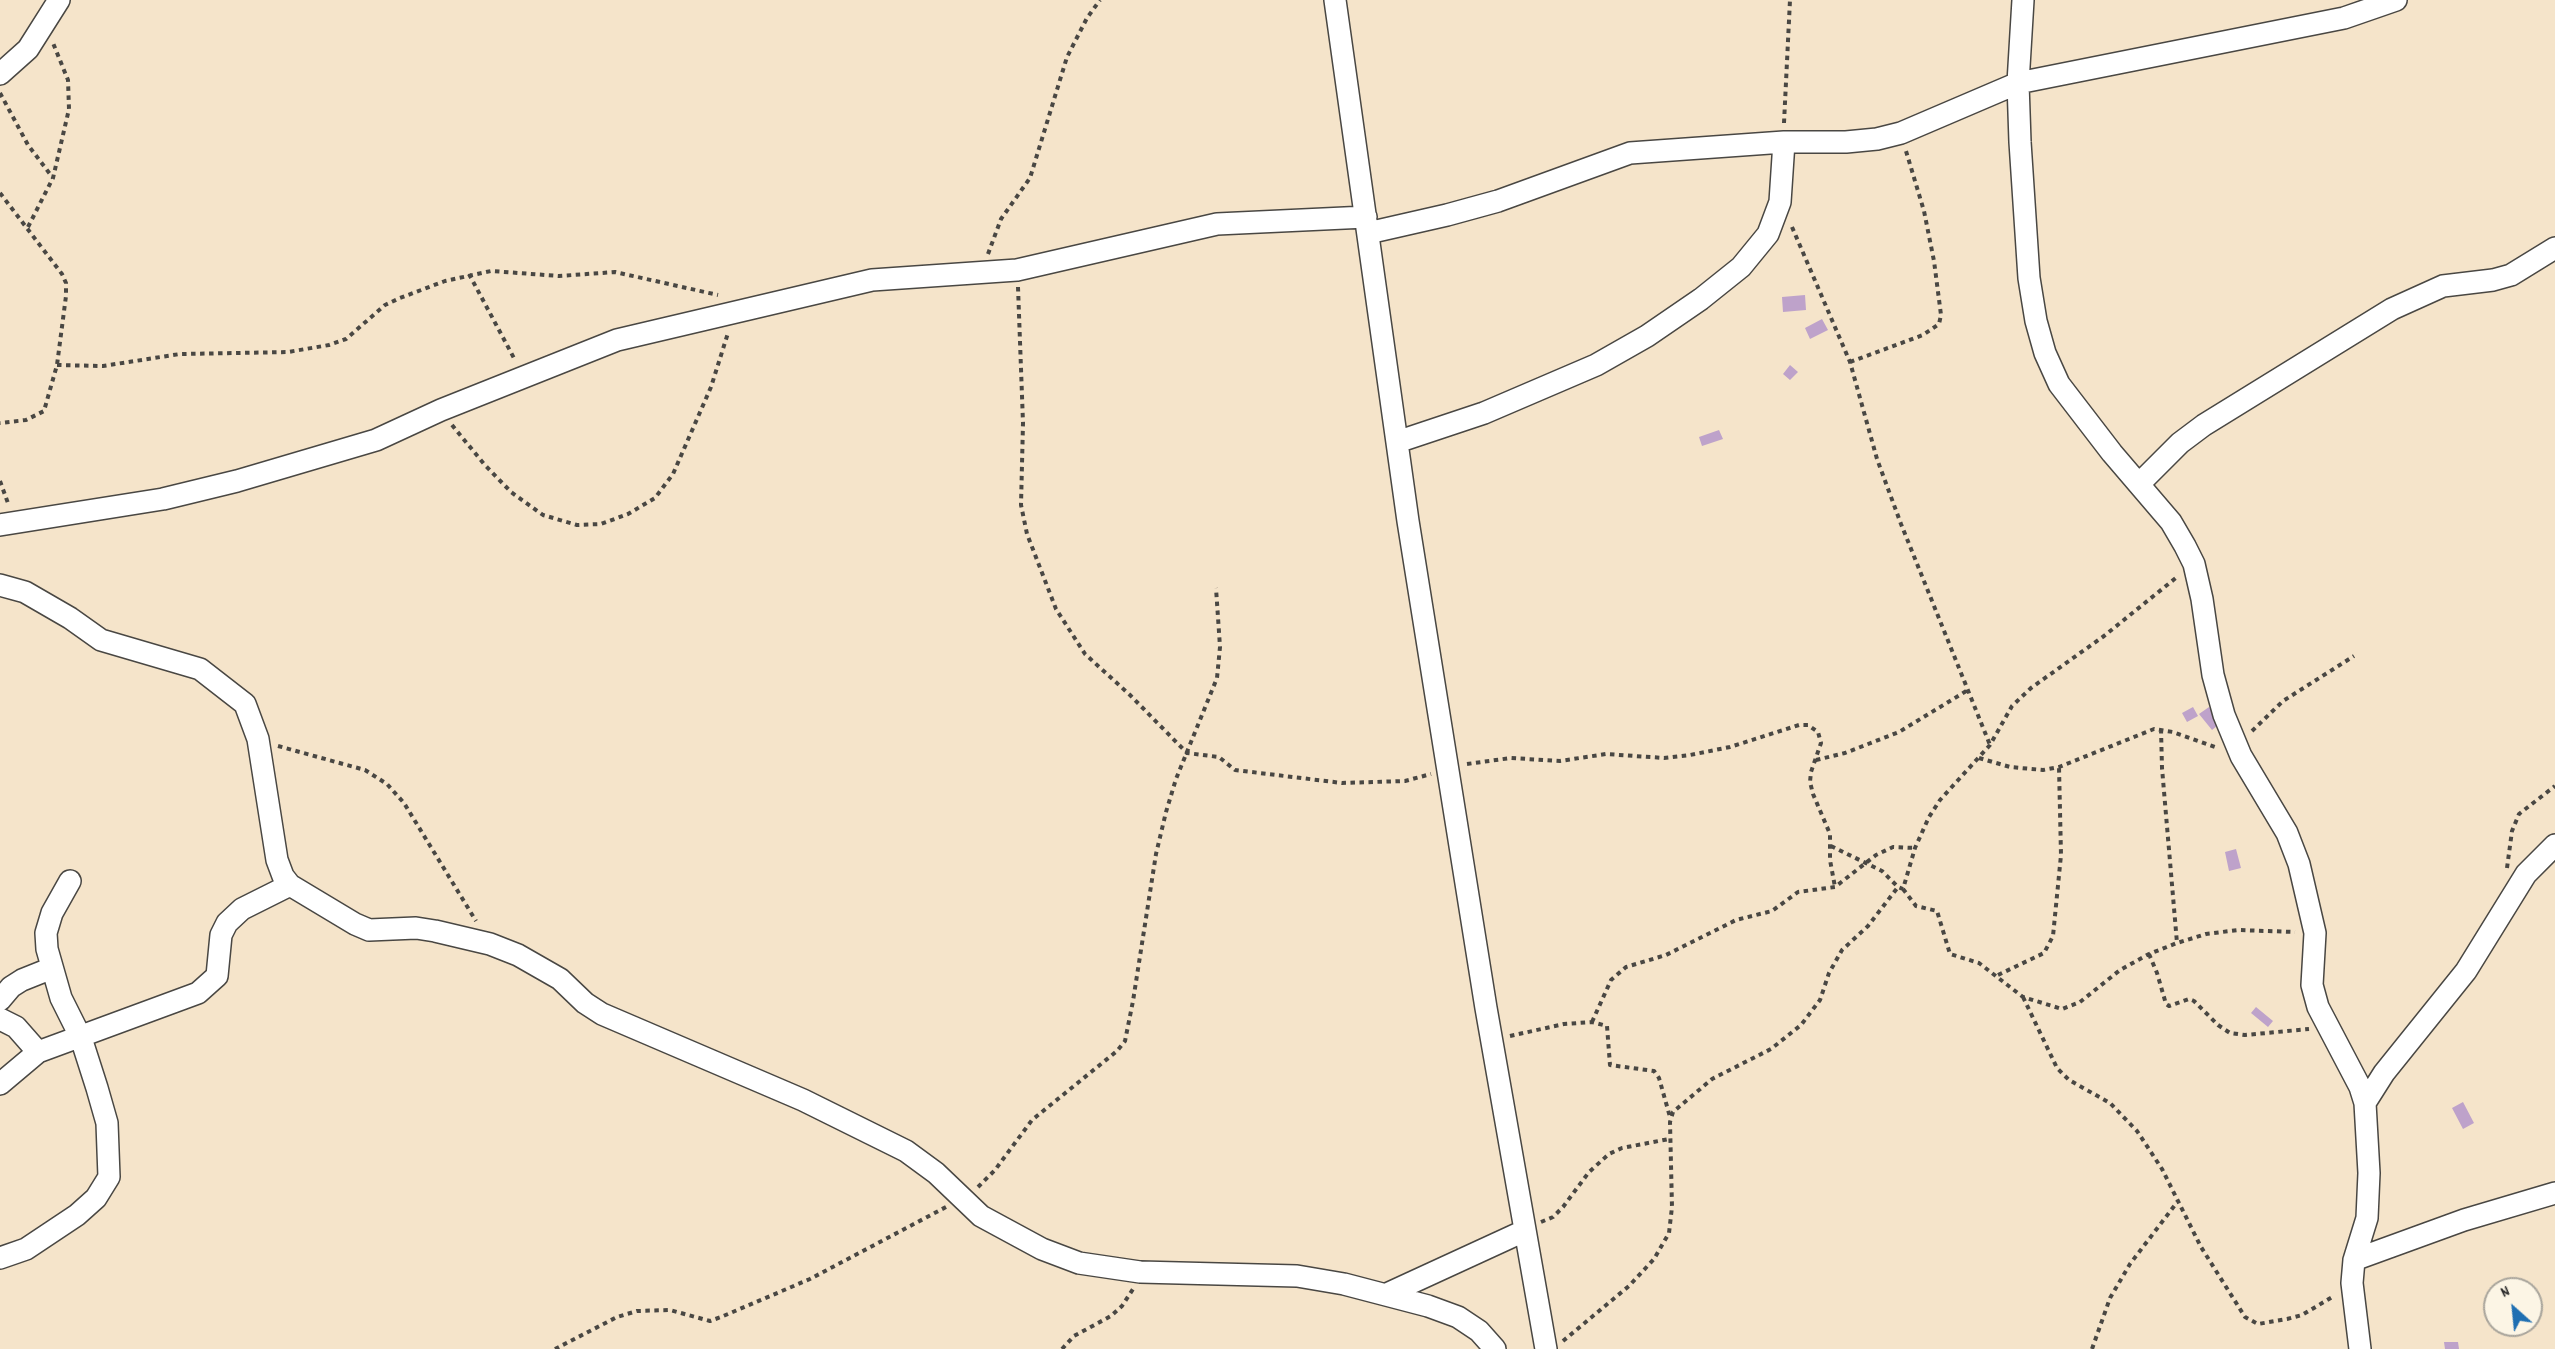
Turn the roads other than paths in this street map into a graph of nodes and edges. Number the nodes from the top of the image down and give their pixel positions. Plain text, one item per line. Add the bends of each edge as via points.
1 (60, 0) edge
2 (1335, 0) edge
3 (2023, 0) edge
4 (2396, 0) edge
5 (0, 74) edge
6 (2018, 83) junction
7 (1784, 142) junction
8 (1367, 225) junction
9 (2555, 248) edge
10 (1397, 442) junction
11 (2139, 484) junction
12 (0, 525) edge
13 (0, 585) edge
14 (2555, 845) edge
15 (70, 881) dead end
16 (290, 885) junction
17 (52, 968) junction
18 (0, 1000) edge
19 (0, 1019) edge
20 (81, 1038) junction
21 (38, 1052) junction
22 (0, 1084) edge
23 (2365, 1103) junction
24 (2555, 1193) edge
25 (1523, 1228) junction
26 (0, 1258) edge
27 (2354, 1260) junction
28 (1387, 1294) junction
29 (1554, 1346) edge
30 (1495, 1349) edge
31 (2360, 1349) edge

1 - 5 street via 28,49
2 - 8 street
3 - 6 street
4 - 6 street via 2343,18
6 - 7 street via 1901,133 1846,142
6 - 11 street via 2029,278 2045,354 2064,391
7 - 8 street via 1630,153 1498,201
7 - 10 street via 1780,202 1768,234 1741,267 1701,299 1596,365 1484,413
8 - 10 street
8 - 12 street via 1217,224 1017,270 872,279 728,303 617,340 376,440 163,499
9 - 11 street via 2511,275 2443,286 2392,309 2204,425
10 - 25 street
11 - 23 street via 2171,522 2194,564 2224,715 2239,751 2287,833 2299,864 2315,933 2312,985 2328,1028
13 - 16 street via 25,592 100,640 200,669 245,704 258,739 277,860
14 - 23 street via 2526,874 2466,971 2384,1073
15 - 17 street via 46,933
16 - 20 street via 242,909 227,923 221,935 217,976 208,987
16 - 28 street via 369,930 416,928 490,944 538,965 602,1014 803,1100 906,1151 936,1173 981,1216 1042,1249 1079,1263 1140,1272 1297,1276
17 - 18 street via 22,980
17 - 20 street via 61,998
19 - 21 street via 16,1027
20 - 21 street
20 - 26 street via 107,1123 109,1177 96,1198 77,1215 26,1249
21 - 22 street
23 - 27 street via 2367,1218
24 - 27 street via 2464,1220
25 - 28 street
25 - 29 street
27 - 31 street via 2352,1283
28 - 30 street via 1458,1317

